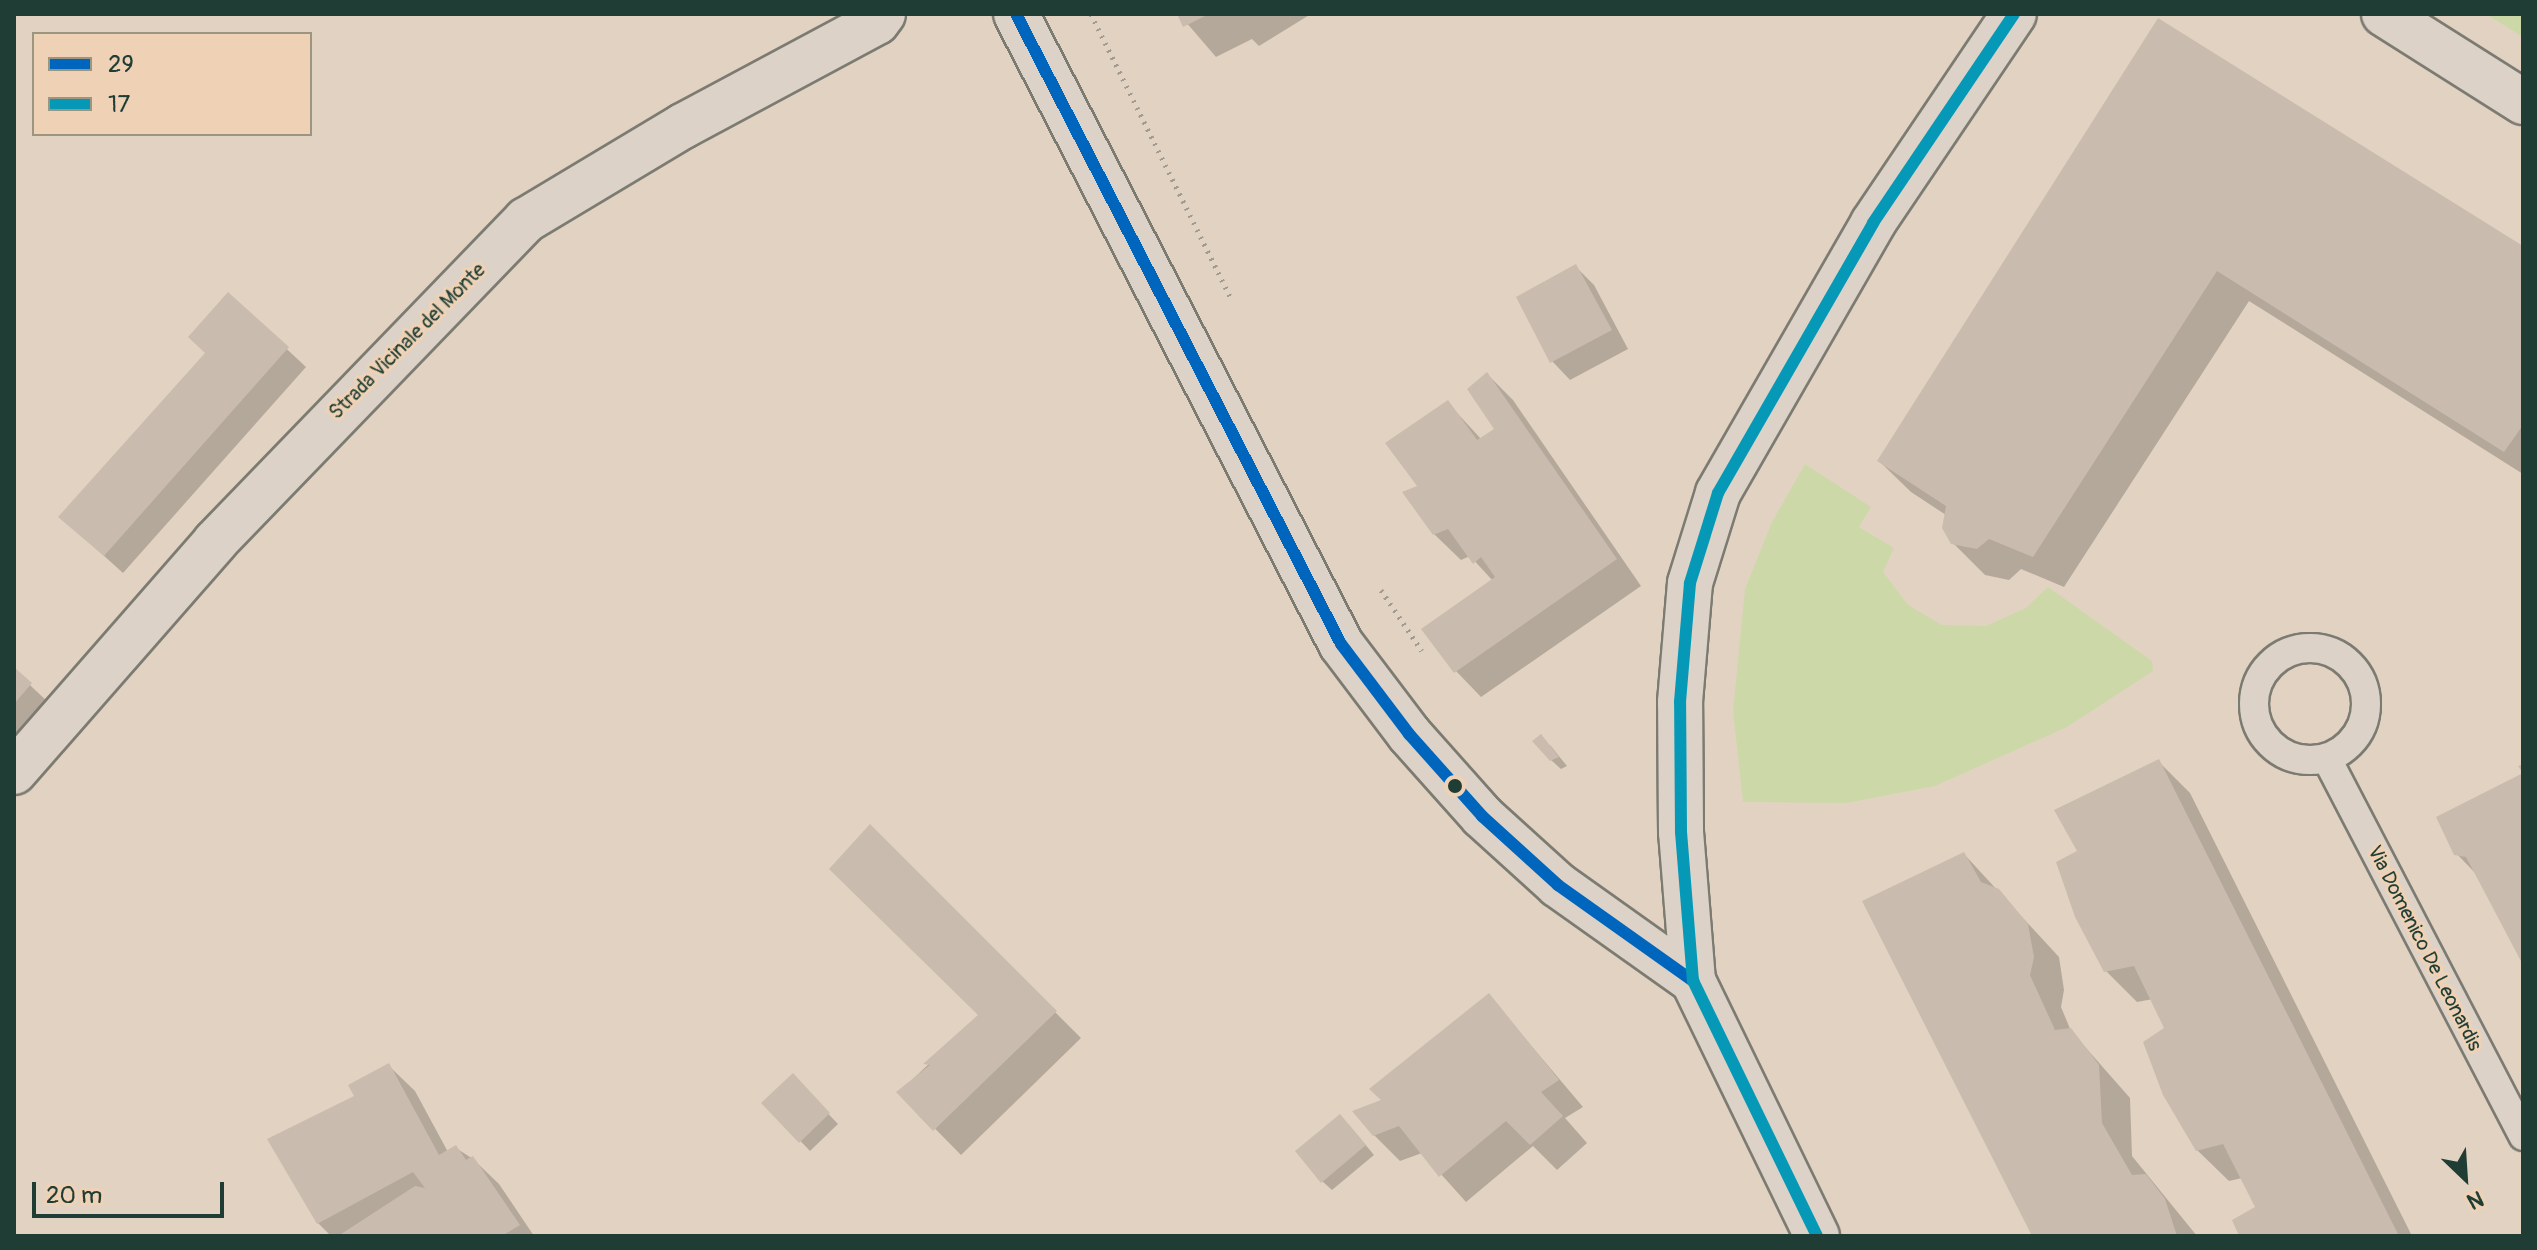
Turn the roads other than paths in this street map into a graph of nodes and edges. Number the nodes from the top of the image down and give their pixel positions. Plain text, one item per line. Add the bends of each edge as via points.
1 (883, 14) edge
2 (1016, 14) edge
3 (2014, 14) edge
4 (2384, 14) edge
5 (2523, 102) edge
6 (2327, 759) junction
7 (14, 772) edge
8 (1693, 981) junction
9 (2523, 1136) edge
10 (1817, 1236) edge

1 - 7 street, Strada Vicinale del Monte via 526,220 245,510
2 - 8 street via 1341,644 1409,734 1482,816 1558,885
3 - 8 street via 1873,223 1718,493 1690,583 1680,702 1681,832
4 - 5 street
6 - 6 lane via 2357,733 2366,710 2363,682 2339,655 2307,646 2276,657 2257,680 2253,716 2269,743 2290,757
6 - 9 lane, Via Domenico De Leonardis
8 - 10 street

